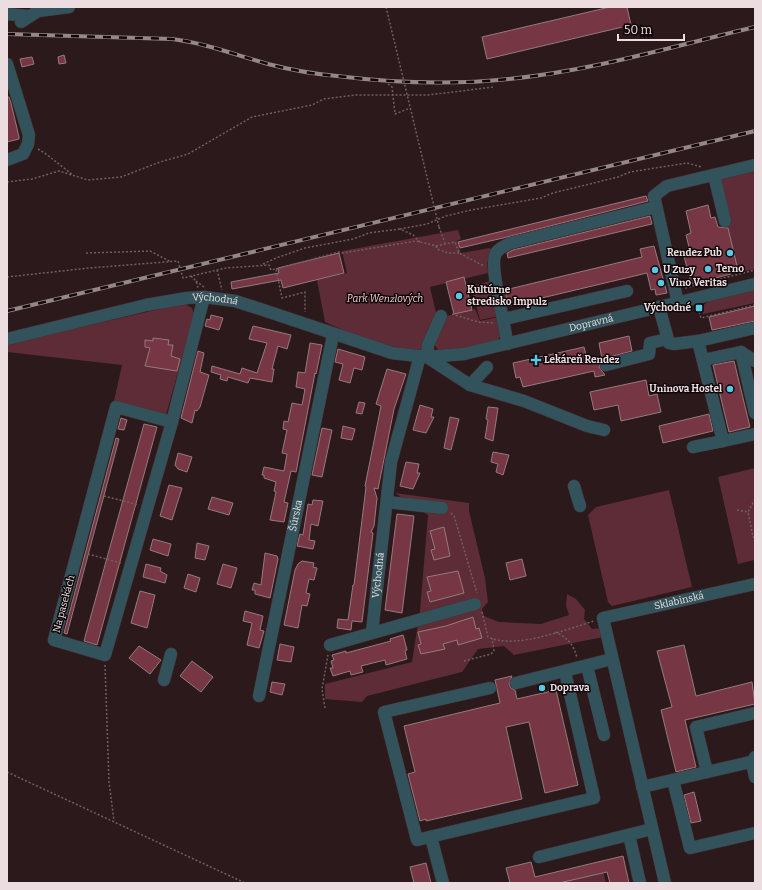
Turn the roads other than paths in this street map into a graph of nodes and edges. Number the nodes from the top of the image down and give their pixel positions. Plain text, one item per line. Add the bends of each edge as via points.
1 (69, 7) edge
2 (7, 14) edge
3 (7, 64) edge
4 (7, 160) edge
5 (755, 165) edge
6 (714, 175) junction
7 (656, 207) junction
8 (725, 221) dead end
9 (755, 284) edge
10 (627, 291) dead end
11 (202, 297) junction
12 (677, 298) junction
13 (659, 307) junction
14 (446, 315) road end
15 (504, 321) junction
16 (755, 328) edge
17 (333, 334) junction
18 (7, 339) edge
19 (667, 339) junction
20 (698, 341) junction
21 (507, 344) junction
22 (741, 352) junction
23 (424, 357) junction
24 (703, 360) junction
25 (755, 362) edge
26 (606, 365) dead end
27 (487, 368) dead end
28 (470, 385) junction
29 (755, 412) edge
30 (172, 422) junction
31 (604, 430) dead end
32 (755, 434) edge
33 (723, 441) junction
34 (693, 448) dead end
35 (574, 486) dead end
36 (387, 502) junction
37 (580, 506) dead end
38 (442, 508) road end
39 (755, 584) edge
40 (477, 603) road end
41 (372, 632) junction
42 (330, 645) road end
43 (171, 654) dead end
44 (612, 659) junction
45 (583, 667) junction
46 (564, 672) junction
47 (164, 680) dead end
48 (516, 683) dead end
49 (490, 688) dead end
50 (259, 696) dead end
51 (755, 713) edge
52 (604, 735) dead end
53 (754, 760) edge
54 (707, 772) junction
55 (755, 776) edge
56 (673, 780) junction
57 (642, 787) junction
58 (652, 830) junction
59 (755, 834) edge
60 (629, 835) junction
61 (431, 836) junction
62 (539, 857) dead end
63 (443, 883) edge
64 (640, 883) edge
65 (665, 883) edge

1 - 2 street via 38,11 24,19
3 - 4 street via 29,135 23,154
5 - 6 street
6 - 7 street via 661,189 654,196
6 - 8 street
7 - 12 street
7 - 15 street via 511,243 496,251 493,269
9 - 12 street, Dopravná
10 - 15 street
11 - 17 street, Východná via 254,307
11 - 18 street, Východná via 146,305
11 - 30 street
12 - 13 street, Dopravná
13 - 19 street
13 - 21 street, Dopravná
14 - 23 street via 428,345
15 - 21 street
16 - 20 street
17 - 23 street, Východná via 392,353
17 - 50 street, Šúrska
19 - 20 street via 669,343 674,344
19 - 26 street via 650,343 649,354
20 - 24 street
21 - 23 street, Dopravná via 464,354
22 - 24 street
22 - 25 street
22 - 29 street
23 - 28 street, Východná
23 - 36 street, Východná via 391,462
24 - 33 street via 707,398
27 - 28 street
28 - 31 street, Východná via 524,401 587,426
30 - 30 street, Na pasekách via 105,655 54,640 116,407
32 - 33 street
33 - 34 street
35 - 37 street
36 - 38 street
36 - 41 street, Východná
39 - 44 street, Sklabinská via 603,618
40 - 41 street
41 - 42 street
43 - 47 street
44 - 45 street
44 - 57 street
45 - 46 street
45 - 52 street
46 - 48 street
46 - 61 street via 594,798
49 - 61 street via 384,712 417,840
51 - 54 street via 696,727
53 - 54 street
53 - 55 street
54 - 56 street
56 - 57 street
56 - 59 street via 690,848
57 - 58 street
58 - 60 street
58 - 65 street
60 - 62 street
60 - 64 street
61 - 63 street

